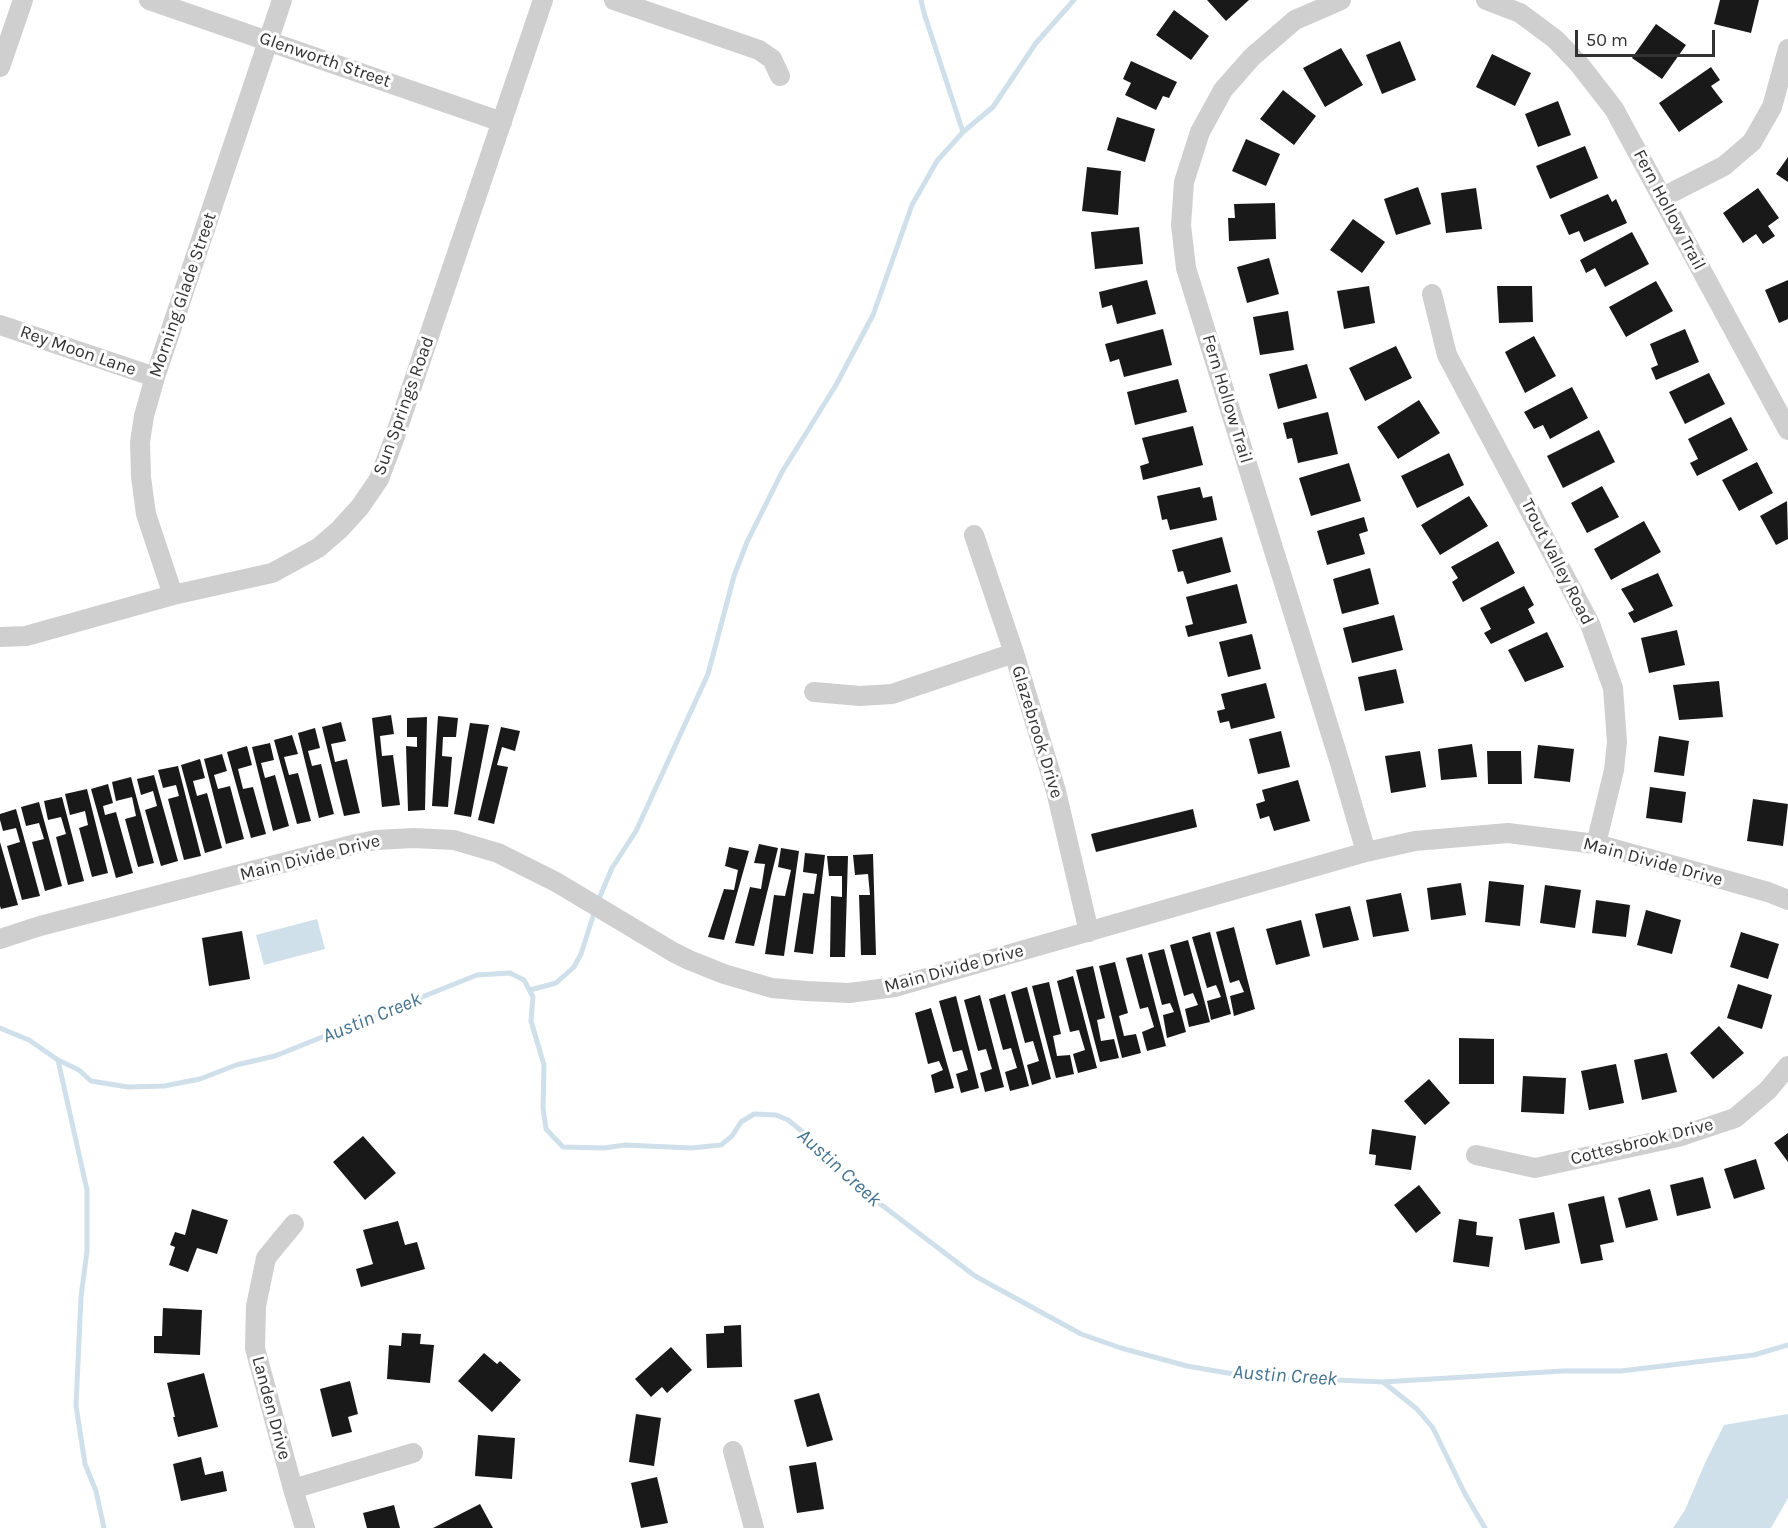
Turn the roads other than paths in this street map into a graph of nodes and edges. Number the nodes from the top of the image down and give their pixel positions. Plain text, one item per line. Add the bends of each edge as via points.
1 (23, 0) edge
2 (149, 0) edge
3 (282, 0) edge
4 (543, 0) edge
5 (614, 0) edge
6 (1341, 0) edge
7 (1486, 0) edge
8 (1521, 6) edge
9 (269, 41) junction
10 (1788, 49) edge
11 (0, 67) edge
12 (780, 76) dead end
13 (502, 122) junction
14 (1663, 197) junction
15 (1432, 294) dead end
16 (0, 325) edge
17 (155, 377) junction
18 (1788, 430) edge
19 (974, 535) dead end
20 (173, 595) junction
21 (0, 637) edge
22 (1014, 654) junction
23 (814, 692) dead end
24 (1596, 844) junction
25 (1366, 852) junction
26 (1788, 900) edge
27 (1089, 932) junction
28 (0, 939) edge
29 (1788, 1066) edge
30 (1476, 1155) dead end
31 (294, 1224) dead end
32 (733, 1451) dead end
33 (413, 1453) dead end
34 (293, 1489) junction
35 (305, 1528) edge
36 (754, 1528) edge

1 - 11 street
2 - 9 street, Glenworth Street
3 - 9 street, Morning Glade Street
4 - 13 street, Sun Springs Road
5 - 12 street via 759,50 772,59
6 - 25 street, Fern Hollow Trail via 1295,20 1252,57 1223,90 1200,132 1184,182 1181,225 1186,268
7 - 8 street, Fern Hollow Trail
8 - 14 street, Fern Hollow Trail via 1579,64 1614,109
9 - 13 street, Glenworth Street
9 - 17 street, Morning Glade Street
10 - 14 street via 1772,107 1752,142 1725,166
13 - 20 street, Sun Springs Road via 393,442 379,479 360,507 318,548 272,573
14 - 18 street, Fern Hollow Trail
15 - 24 street, Trout Valley Road via 1447,355 1590,624 1613,688 1617,742 1614,770
16 - 17 street, Rey Moon Lane
17 - 20 street, Morning Glade Street via 140,442 141,477 146,514
19 - 22 street, Glazebrook Drive
20 - 21 street, Sun Springs Road via 26,636
22 - 23 street via 892,694
22 - 27 street, Glazebrook Drive via 1056,791
24 - 25 street, Main Divide Drive via 1508,833 1415,841
24 - 26 street, Main Divide Drive
25 - 27 street, Main Divide Drive
27 - 28 street, Main Divide Drive via 895,987 849,993 772,988 724,974 673,952 556,882 498,853 454,840 413,838 356,844
29 - 30 street, Cottesbrook Drive via 1768,1090 1735,1118 1678,1137 1535,1168
31 - 34 street, Landen Drive via 266,1258 256,1306 255,1337
32 - 36 street
33 - 34 street
34 - 35 street, Landen Drive

